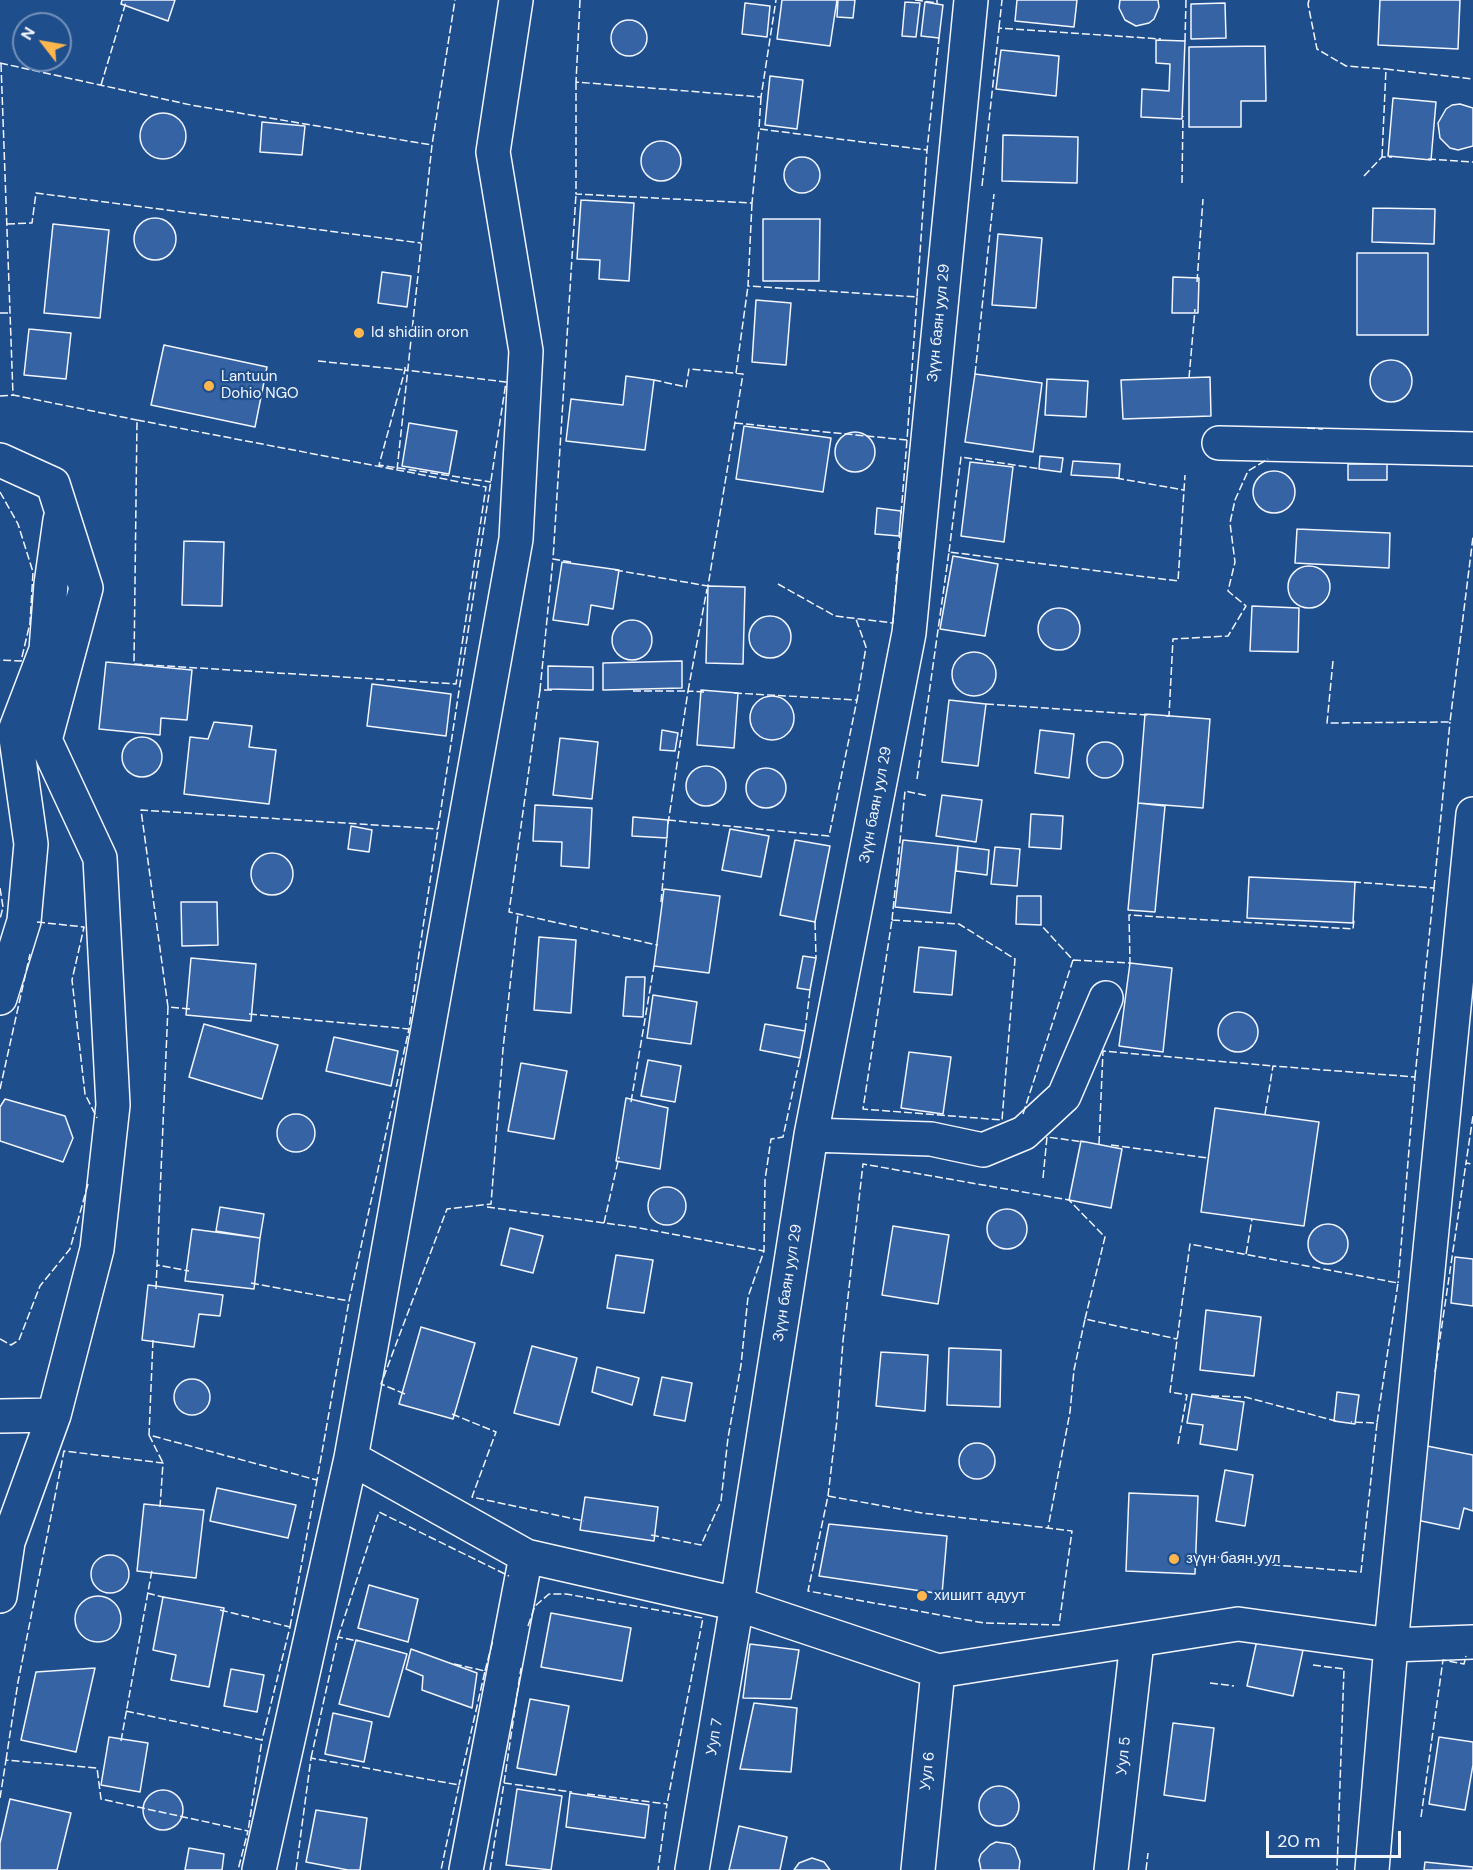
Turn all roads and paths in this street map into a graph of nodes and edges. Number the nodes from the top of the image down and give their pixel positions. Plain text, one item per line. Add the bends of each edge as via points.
1 (516, 0) edge
2 (970, 0) edge
3 (1219, 443) dead end
4 (1473, 449) edge
5 (0, 460) edge
6 (62, 510) junction
7 (1473, 814) edge
8 (1106, 998) dead end
9 (0, 999) edge
10 (811, 1135) junction
11 (54, 1415) junction
12 (0, 1416) edge
13 (351, 1458) junction
14 (526, 1556) junction
15 (0, 1596) edge
16 (737, 1604) junction
17 (1137, 1642) junction
18 (1473, 1642) edge
19 (1391, 1645) junction
20 (938, 1671) junction
21 (259, 1870) edge
22 (466, 1870) edge
23 (692, 1870) edge
24 (918, 1870) edge
25 (1111, 1870) edge
26 (1372, 1870) edge

1 - 13 street via 493,152 526,351 516,539
2 - 10 street, Зүүн баян уул 29 via 909,633
3 - 4 street
5 - 6 street via 53,484
6 - 9 street via 46,650 15,731 31,844 24,921
6 - 11 street via 86,588 45,740 100,858 113,1105 97,1249
7 - 19 street
8 - 10 street via 1064,1096 1024,1133 983,1150 931,1139
10 - 16 street, Зүүн баян уул 29
11 - 12 street
11 - 15 street via 8,1542
13 - 14 street
13 - 21 street
14 - 16 street
14 - 22 street
16 - 20 street
16 - 23 street, Ууп 7
17 - 19 street via 1238,1624
17 - 20 street
17 - 25 street, Уул 5
18 - 19 street
19 - 26 street
20 - 24 street, Уул 6

